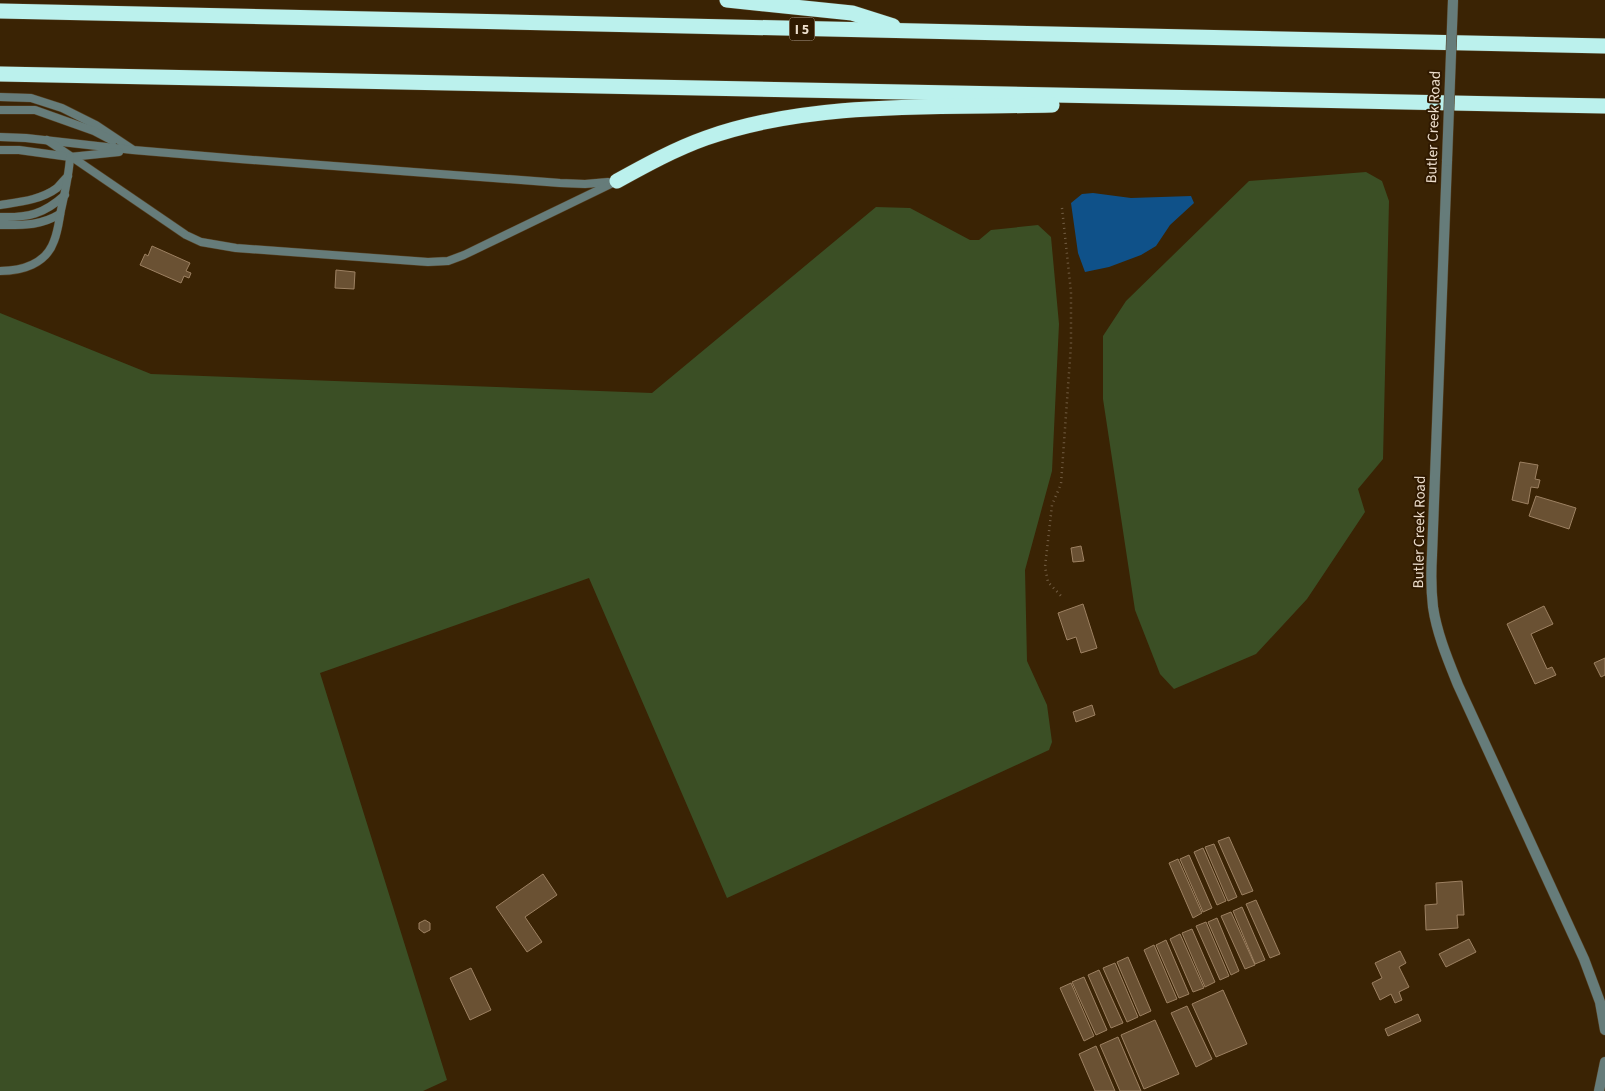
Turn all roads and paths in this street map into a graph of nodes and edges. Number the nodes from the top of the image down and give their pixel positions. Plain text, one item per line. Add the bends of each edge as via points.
1 (727, 0) edge
2 (1453, 0) edge
3 (0, 11) edge
4 (911, 31) junction
5 (1605, 46) edge
6 (0, 74) edge
7 (0, 97) edge
8 (1281, 100) junction
9 (1605, 106) edge
10 (0, 110) edge
11 (0, 137) edge
12 (47, 140) junction
13 (0, 150) edge
14 (133, 150) junction
15 (70, 157) junction
16 (69, 175) junction
17 (617, 180) junction
18 (64, 195) junction
19 (0, 205) edge
20 (1062, 208) dead end
21 (60, 214) junction
22 (0, 216) edge
23 (0, 225) edge
24 (0, 271) edge
25 (1062, 597) dead end
26 (1605, 1030) edge
27 (1605, 1062) edge
28 (1599, 1091) edge

1 - 4 highway via 852,13
2 - 26 street, Butler Creek Road, bridge via 1431,587 1435,617 1458,685 1584,959 1600,1002
3 - 4 highway, I 5
4 - 5 highway, I 5
6 - 8 highway
7 - 14 lane via 31,98 62,108 96,124
8 - 9 highway
8 - 17 highway via 882,108 804,114 705,138
10 - 14 lane via 35,110 94,130
11 - 12 lane
12 - 14 lane
12 - 15 lane
13 - 15 lane
14 - 15 lane
14 - 17 lane via 560,183 598,184
15 - 16 lane
15 - 17 lane via 201,242 236,248 441,262 464,256
16 - 18 lane
16 - 19 lane via 56,188 39,197
18 - 21 lane
18 - 22 lane via 53,206 37,214
20 - 25 path via 1072,292 1071,345 1061,484 1052,505 1045,568 1048,582
21 - 23 lane via 49,221 30,225
21 - 24 lane via 54,243 43,258 18,270
27 - 28 street

